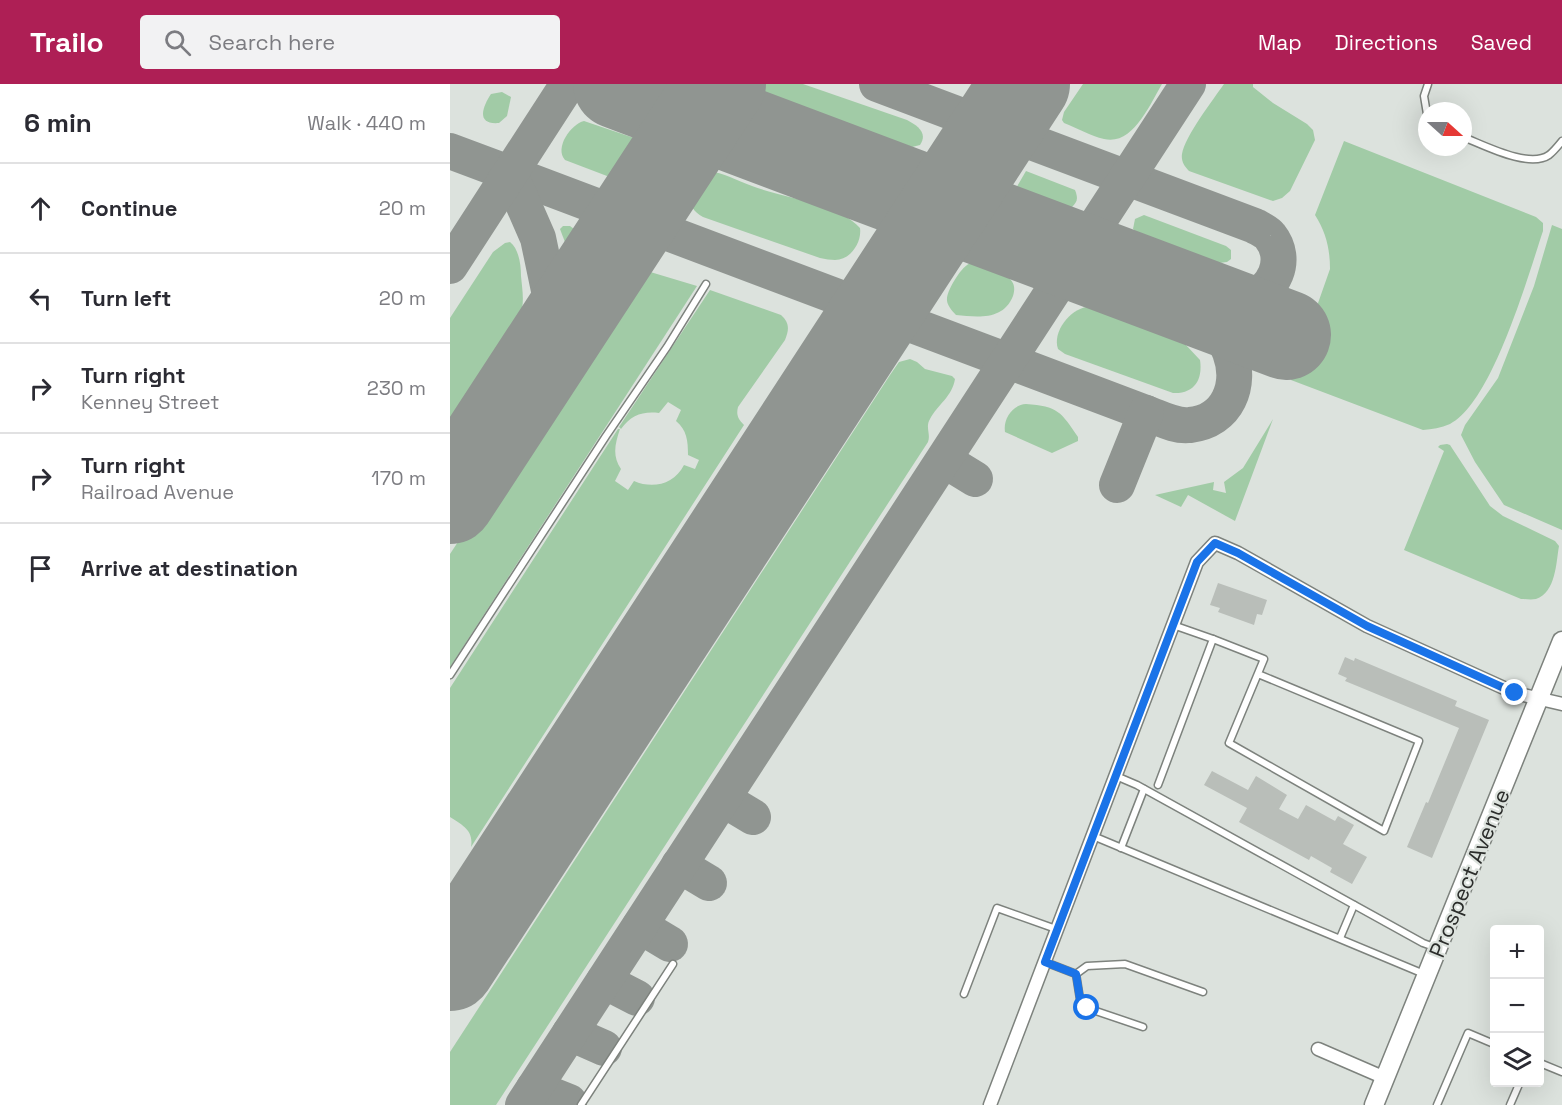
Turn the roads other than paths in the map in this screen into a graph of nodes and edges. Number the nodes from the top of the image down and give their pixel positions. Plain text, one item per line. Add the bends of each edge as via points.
1 (1428, 84) edge
2 (1425, 102) edge
3 (1472, 140) edge
4 (1562, 141) edge
5 (706, 284) dead end
6 (1173, 624) junction
7 (1213, 639) junction
8 (1562, 641) edge
9 (1258, 674) junction
10 (450, 675) edge
11 (1538, 698) junction
12 (1562, 704) edge
13 (1115, 776) junction
14 (1158, 785) dead end
15 (1144, 789) junction
16 (1093, 836) junction
17 (1122, 848) junction
18 (1354, 905) junction
19 (1057, 929) junction
20 (1340, 938) junction
21 (1439, 949) junction
22 (1045, 962) junction
23 (673, 964) dead end
24 (1076, 974) junction
25 (1428, 975) junction
26 (1203, 992) dead end
27 (964, 994) dead end
28 (1143, 1027) dead end
29 (1490, 1042) edge
30 (1318, 1049) dead end
31 (1544, 1065) edge
32 (1562, 1072) edge
33 (1386, 1078) junction
34 (1518, 1087) edge
35 (581, 1105) edge
36 (990, 1105) edge
37 (1374, 1105) edge
38 (1437, 1105) edge
39 (1510, 1105) edge

1 - 2 lane
3 - 4 lane via 1525,160 1548,156
5 - 10 lane
6 - 7 lane
6 - 11 street via 1197,562 1215,543 1367,626 1515,693
6 - 13 street
7 - 9 lane via 1264,659
7 - 14 lane
8 - 11 main road, Prospect Avenue
9 - 9 lane via 1229,743 1384,831 1419,741
11 - 12 street
11 - 21 main road, Prospect Avenue
13 - 15 lane
13 - 16 street
15 - 17 lane
15 - 18 lane
16 - 17 lane
16 - 19 street
17 - 20 lane
18 - 20 lane
18 - 21 lane
19 - 22 street
19 - 27 lane via 997,908
20 - 25 lane
21 - 25 main road, Prospect Avenue
22 - 24 lane
22 - 36 street
23 - 35 lane
24 - 26 lane via 1087,966 1125,964
24 - 28 lane via 1080,999 1087,1008
25 - 33 main road, Prospect Avenue
29 - 38 lane via 1468,1033
30 - 33 street
31 - 32 lane
33 - 37 main road, Prospect Avenue
34 - 39 lane

